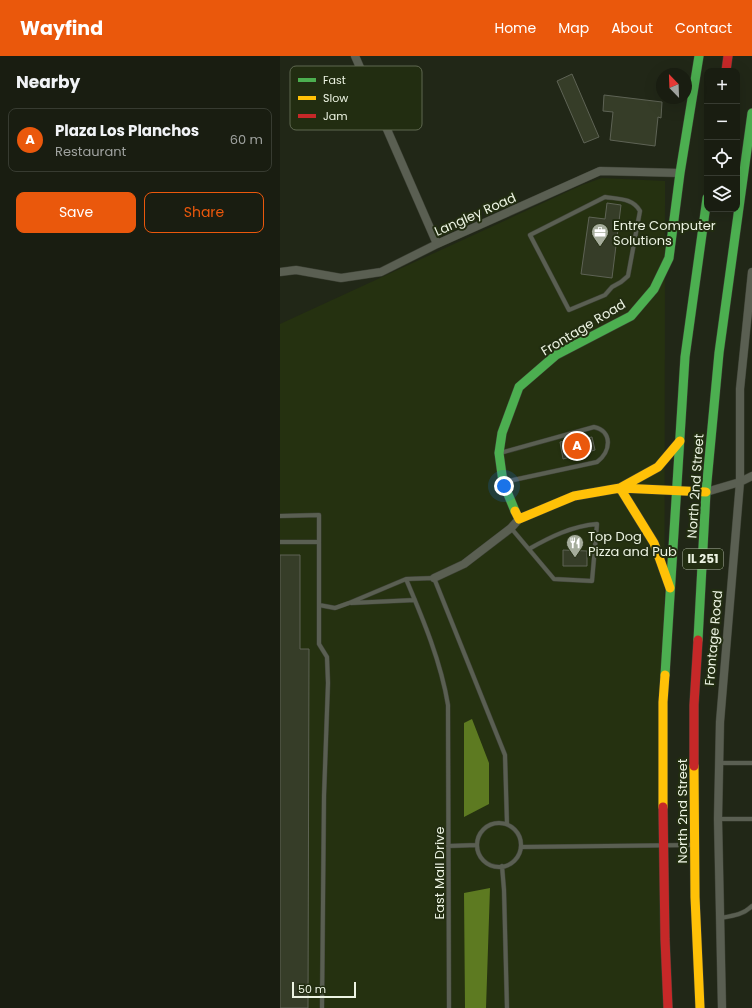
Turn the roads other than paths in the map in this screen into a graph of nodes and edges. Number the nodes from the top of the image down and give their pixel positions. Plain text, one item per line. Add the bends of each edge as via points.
1 (355, 56) edge
2 (699, 56) edge
3 (728, 56) edge
4 (359, 66) edge
5 (726, 68) edge
6 (752, 113) edge
7 (387, 130) edge
8 (680, 173) junction
9 (582, 209) joint
10 (705, 212) edge
11 (437, 244) junction
12 (280, 272) edge
13 (752, 272) edge
14 (751, 283) edge
15 (680, 440) junction
16 (499, 453) junction
17 (752, 476) edge
18 (503, 482) junction
19 (740, 482) junction
20 (620, 488) junction
21 (677, 490) junction
22 (706, 492) junction
23 (280, 516) edge
24 (519, 519) junction
25 (511, 528) junction
26 (280, 542) edge
27 (319, 542) junction
28 (528, 549) junction
29 (434, 578) junction
30 (406, 579) junction
31 (671, 588) junction
32 (415, 600) junction
33 (349, 603) junction
34 (319, 605) junction
35 (719, 763) junction
36 (752, 763) edge
37 (718, 819) junction
38 (752, 819) edge
39 (507, 824) junction
40 (477, 845) junction
41 (695, 845) junction
42 (448, 846) junction
43 (663, 846) junction
44 (520, 847) junction
45 (502, 866) junction
46 (752, 906) edge
47 (719, 918) junction
48 (322, 1008) edge
49 (449, 1008) edge
50 (507, 1008) edge
51 (668, 1008) edge
52 (700, 1008) edge
53 (722, 1008) edge

1 - 4 street
2 - 8 main road, Frontage Road
3 - 5 main road
6 - 22 main road, North 2nd Street / IL 251 via 719,353
7 - 11 street
8 - 11 street, Langley Road via 600,171
8 - 16 main road, Frontage Road via 669,258 654,289 631,316 556,355 519,387 502,432
9 - 9 lane via 530,235 569,310 605,295 628,276 640,211 636,205 628,201 605,197
10 - 15 main road, North 2nd Street / IL 251 via 686,357
11 - 12 street, Langley Road via 381,272 341,278 296,270
13 - 14 street, Frontage Road
14 - 19 street, Frontage Road via 740,390
15 - 20 main road via 658,467
15 - 21 main road, North 2nd Street / IL 251
16 - 18 main road, Frontage Road
16 - 18 lane via 594,427 601,429 606,435 608,444 607,452 597,462
17 - 19 street
18 - 24 main road, Frontage Road
19 - 22 street
19 - 35 street, Frontage Road via 721,696
20 - 21 main road
20 - 24 main road via 574,496
20 - 31 main road via 654,543
21 - 22 main road
21 - 31 main road, North 2nd Street / IL 251
22 - 41 main road, North 2nd Street / IL 251 via 694,705
23 - 27 lane via 319,515
24 - 25 street
25 - 28 lane
25 - 29 street via 464,564
26 - 27 lane
27 - 34 lane
28 - 28 lane via 554,579 592,580 597,524 551,536
29 - 30 lane
29 - 39 lane via 505,755
30 - 32 lane, East Mall Drive
30 - 33 lane
31 - 43 main road, North 2nd Street / IL 251 via 663,702
32 - 33 lane
32 - 42 lane, East Mall Drive via 444,683 448,705
33 - 34 lane via 335,608
34 - 48 lane via 319,644 327,657 328,683
35 - 36 lane
35 - 37 street, Frontage Road
37 - 38 lane
37 - 47 street, Frontage Road
39 - 40 lane via 486,827 481,832
39 - 44 lane via 517,833
40 - 42 lane
40 - 45 lane via 478,852 487,863
41 - 43 lane
41 - 52 main road, North 2nd Street / IL 251
42 - 49 lane, East Mall Drive
43 - 44 lane
43 - 51 main road, North 2nd Street / IL 251
44 - 45 lane via 519,854 514,860
45 - 50 lane
46 - 47 lane via 738,916
47 - 53 street, Frontage Road

